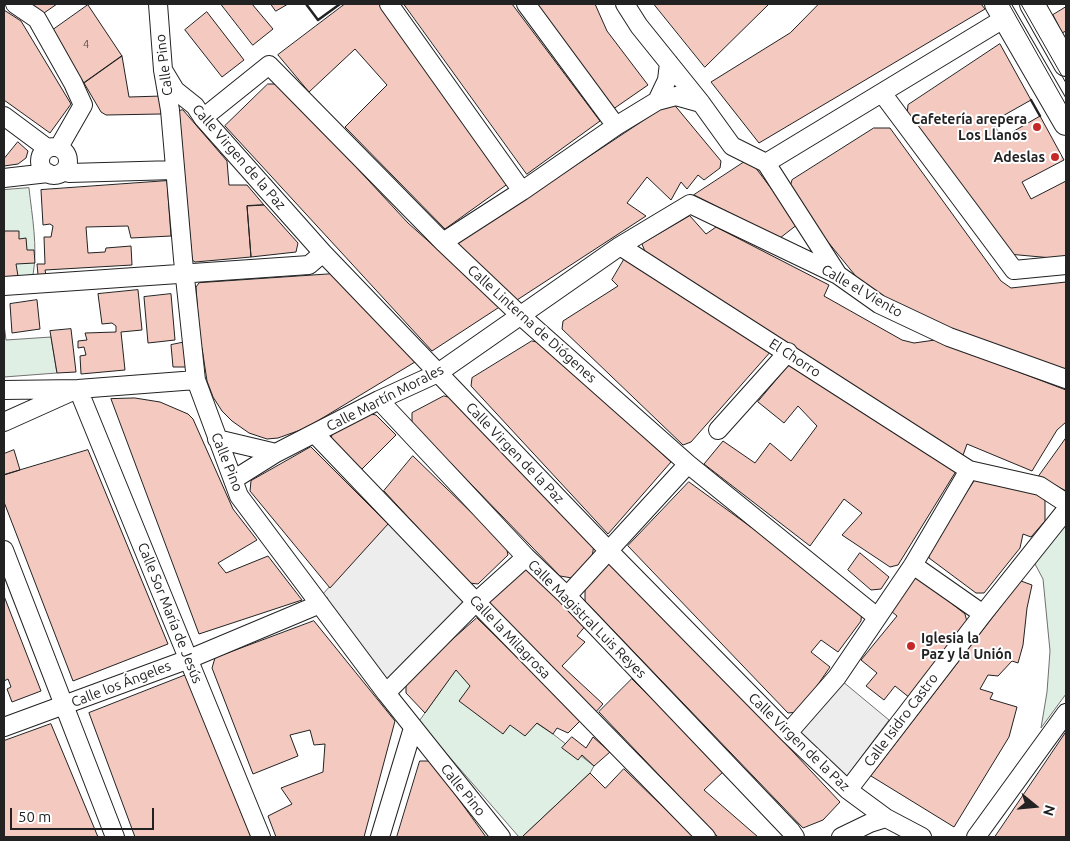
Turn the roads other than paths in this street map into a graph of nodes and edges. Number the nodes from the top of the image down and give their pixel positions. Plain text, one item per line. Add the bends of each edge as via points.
1 (15, 4) edge
2 (158, 4) edge
3 (389, 4) edge
4 (526, 4) edge
5 (626, 4) edge
6 (1032, 4) edge
7 (1001, 11) edge
8 (668, 63) junction
9 (1066, 64) edge
10 (164, 70) junction
11 (882, 93) junction
12 (656, 101) junction
13 (701, 103) junction
14 (4, 116) edge
15 (203, 118) junction
16 (1066, 123) edge
17 (616, 126) junction
18 (53, 148) junction
19 (766, 163) junction
20 (175, 170) junction
21 (57, 172) junction
22 (4, 178) edge
23 (522, 191) junction
24 (690, 204) joint
25 (443, 242) junction
26 (620, 246) junction
27 (323, 253) junction
28 (1066, 265) edge
29 (185, 274) junction
30 (838, 275) junction
31 (4, 286) edge
32 (521, 316) junction
33 (788, 352) junction
34 (438, 373) junction
35 (1066, 379) edge
36 (196, 380) junction
37 (78, 389) junction
38 (4, 390) edge
39 (380, 400) junction
40 (4, 422) edge
41 (718, 430) dead end
42 (315, 434) junction
43 (217, 439) junction
44 (276, 453) junction
45 (688, 464) junction
46 (970, 470) junction
47 (233, 480) junction
48 (1066, 503) edge
49 (1066, 510) edge
50 (4, 550) edge
51 (608, 550) junction
52 (526, 557) junction
53 (913, 565) junction
54 (567, 596) junction
55 (476, 602) junction
56 (320, 604) junction
57 (983, 614) junction
58 (877, 617) junction
59 (188, 658) junction
60 (386, 693) junction
61 (65, 705) junction
62 (1066, 713) edge
63 (4, 727) edge
64 (414, 728) junction
65 (788, 733) junction
66 (848, 790) junction
67 (886, 818) junction
68 (115, 837) edge
69 (260, 837) edge
70 (380, 837) edge
71 (501, 837) edge
72 (706, 837) edge
73 (795, 837) edge
74 (841, 837) edge
75 (922, 837) edge
76 (976, 837) edge

1 - 18 street via 37,19 83,106
2 - 10 street, Calle Pino
3 - 23 street
4 - 17 street
5 - 8 street
6 - 9 main road
7 - 11 street
7 - 16 main road
8 - 12 street via 666,80
8 - 13 street
10 - 15 street, Calle Virgen de la Paz via 175,90
10 - 20 street, Calle Pino
11 - 19 street
11 - 28 street via 1014,270
12 - 13 street via 676,96
12 - 17 street
13 - 19 street via 732,146
14 - 18 street
15 - 25 street, Calle Linterna de Diógenes via 269,65
15 - 27 street, Calle Virgen de la Paz
17 - 23 street
18 - 21 street via 68,156 68,166
18 - 21 street via 41,155 40,163 45,171
19 - 30 street
20 - 21 street
20 - 29 street, Calle Pino
21 - 22 street
23 - 25 street
24 - 26 street, Calle Martín Morales
24 - 30 street, Calle el Viento
25 - 32 street, Calle Linterna de Diógenes
26 - 32 street, Calle Martín Morales
26 - 33 street, El Chorro
27 - 29 street via 309,265
27 - 34 street, Calle Virgen de la Paz
29 - 31 street
29 - 36 street, Calle Pino
30 - 35 street, Calle el Viento via 879,304 949,337
32 - 34 street, Calle Martín Morales
32 - 45 street, Calle Linterna de Diógenes
33 - 41 street
33 - 46 street, El Chorro
34 - 39 street, Calle Martín Morales
34 - 51 street, Calle Virgen de la Paz
36 - 37 street
36 - 43 street, Calle Pino
37 - 38 street
37 - 40 street
37 - 59 street, Calle Sor María de Jesús
39 - 42 street, Calle Martín Morales
39 - 52 street, Calle Magistral Luis Reyes
42 - 44 street, Calle Martín Morales
42 - 55 street, Calle la Milagrosa
43 - 44 street
43 - 47 street, Calle Pino
44 - 47 street, Calle Martín Morales
45 - 51 street
45 - 58 street, Calle Linterna de Diógenes
46 - 48 street via 1040,486
46 - 53 street
47 - 56 street, Calle Pino via 239,496
49 - 57 street, Calle Isidro Castro
50 - 61 street
51 - 54 street
51 - 65 street, Calle Virgen de la Paz
52 - 54 street, Calle Magistral Luis Reyes
52 - 55 street
53 - 57 street
53 - 58 street
54 - 73 street, Calle Magistral Luis Reyes
55 - 60 street
55 - 72 street, Calle la Milagrosa
56 - 59 street, Calle los Ángeles
56 - 60 street, Calle Pino
57 - 66 street, Calle Isidro Castro
58 - 65 street via 837,678
59 - 61 street, Calle los Ángeles
59 - 69 street, Calle Sor María de Jesús
60 - 64 street, Calle Pino
61 - 63 street, Calle los Ángeles
61 - 68 street
62 - 76 street
64 - 70 street
64 - 71 street, Calle Pino
65 - 66 street, Calle Virgen de la Paz
66 - 67 street, Calle Virgen de la Paz
67 - 74 street
67 - 75 street, Calle Virgen de la Paz

